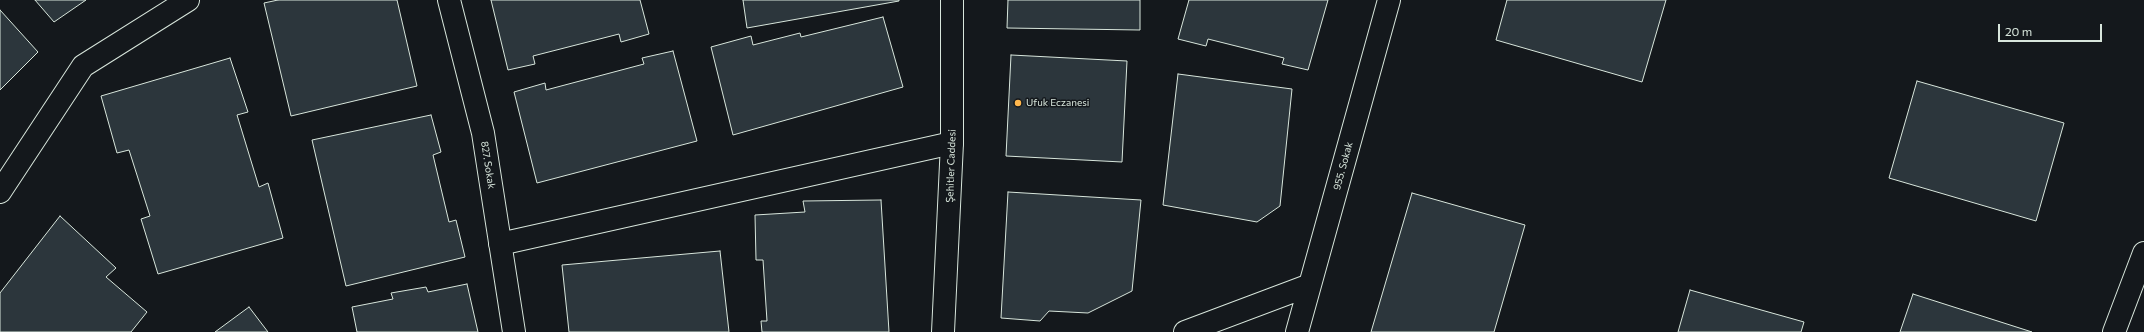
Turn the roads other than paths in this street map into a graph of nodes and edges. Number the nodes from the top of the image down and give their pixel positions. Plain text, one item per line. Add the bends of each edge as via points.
1 (188, 0) edge
2 (449, 0) edge
3 (952, 0) edge
4 (1389, 0) edge
5 (952, 143) junction
6 (0, 192) edge
7 (500, 244) junction
8 (2144, 253) edge
9 (1310, 285) junction
10 (514, 332) edge
11 (943, 332) edge
12 (1185, 332) edge
13 (1297, 332) edge
14 (2114, 332) edge

1 - 6 street via 83,66
2 - 7 street, 827. Sokak via 483,133
3 - 5 street, Şehitler Caddesi
4 - 9 street, 955. Sokak
5 - 7 street
5 - 11 street, Şehitler Caddesi
7 - 10 street, 827. Sokak
8 - 14 street
9 - 12 street
9 - 13 street, 955. Sokak

